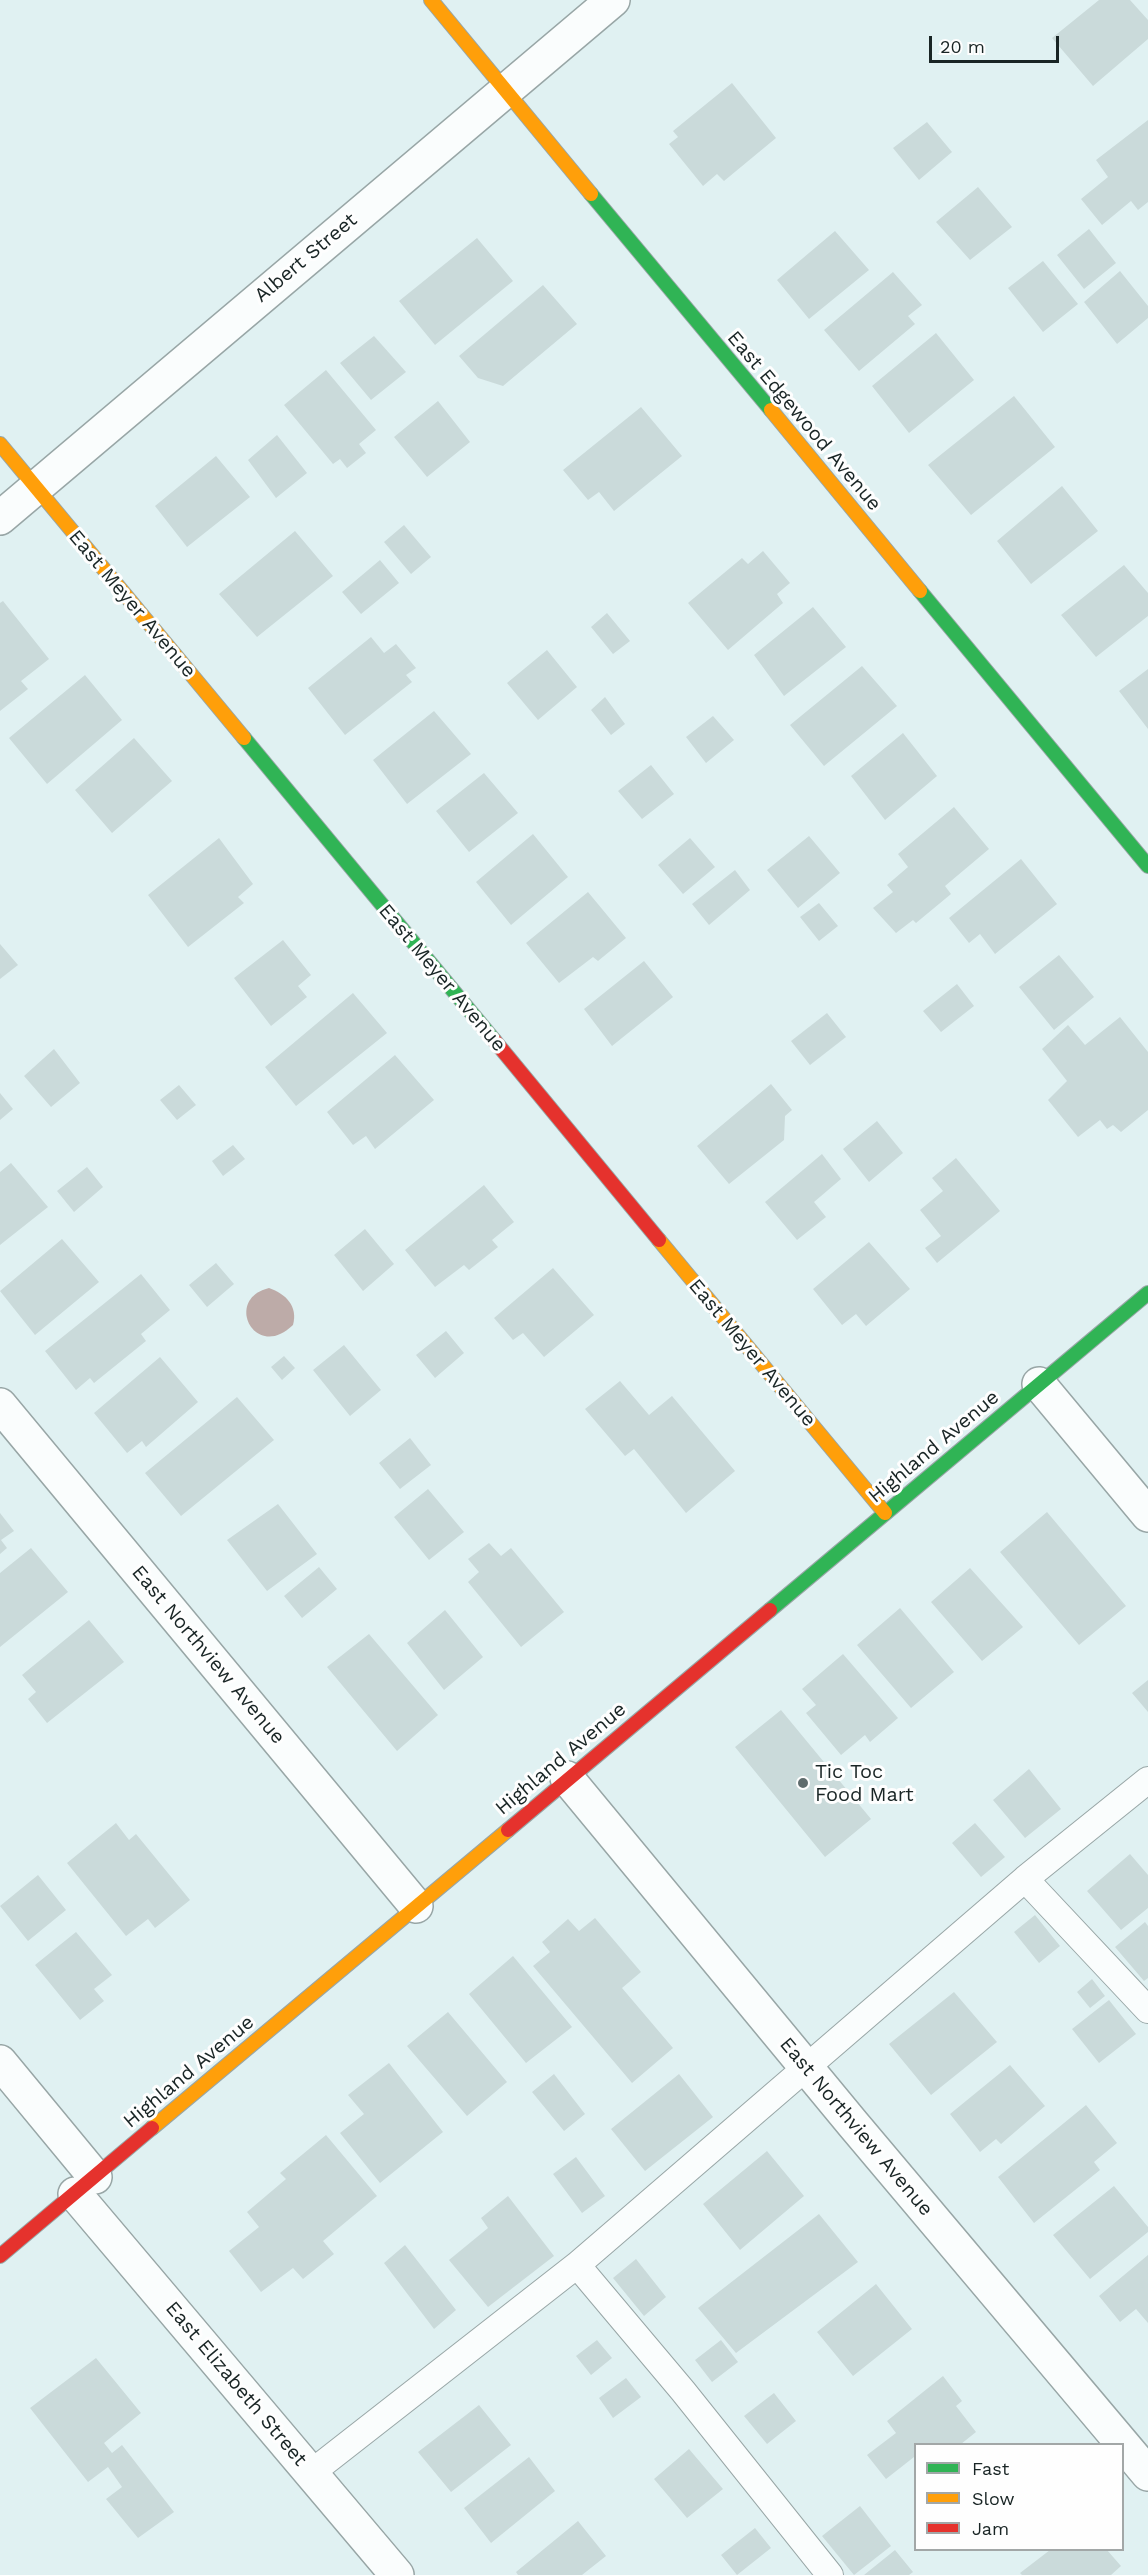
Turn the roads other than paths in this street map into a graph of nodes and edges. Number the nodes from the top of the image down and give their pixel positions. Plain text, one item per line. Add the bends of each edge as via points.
1 (431, 0) edge
2 (613, 0) edge
3 (506, 91) junction
4 (0, 444) edge
5 (36, 488) junction
6 (0, 519) edge
7 (1148, 866) edge
8 (1148, 1293) edge
9 (1039, 1384) junction
10 (0, 1405) edge
11 (885, 1513) junction
12 (1148, 1515) edge
13 (567, 1779) junction
14 (1148, 1780) edge
15 (1024, 1879) junction
16 (416, 1906) junction
17 (1148, 2010) edge
18 (0, 2062) edge
19 (806, 2066) junction
20 (85, 2185) junction
21 (0, 2256) edge
22 (577, 2265) junction
23 (1122, 2443) edge
24 (1124, 2445) edge
25 (311, 2473) junction
26 (1148, 2474) edge
27 (397, 2575) edge
28 (830, 2575) edge

1 - 3 street, East Edgewood Avenue
2 - 3 street, Albert Street
3 - 5 street, Albert Street
3 - 7 street, East Edgewood Avenue
4 - 5 street, East Meyer Avenue
5 - 6 street, Albert Street
5 - 11 street, East Meyer Avenue
8 - 9 street, Highland Avenue
9 - 11 street, Highland Avenue
9 - 12 street
10 - 16 street, East Northview Avenue
11 - 13 street, Highland Avenue
13 - 16 street, Highland Avenue
13 - 19 street, East Northview Avenue
14 - 15 lane
15 - 17 lane
15 - 19 lane
16 - 20 street, Highland Avenue
18 - 20 street, East Elizabeth Street
19 - 22 lane
19 - 23 street, East Northview Avenue
20 - 21 street, Highland Avenue
20 - 25 street, East Elizabeth Street
22 - 25 lane
22 - 28 lane
24 - 26 street, East Northview Avenue
25 - 27 street, East Elizabeth Street

